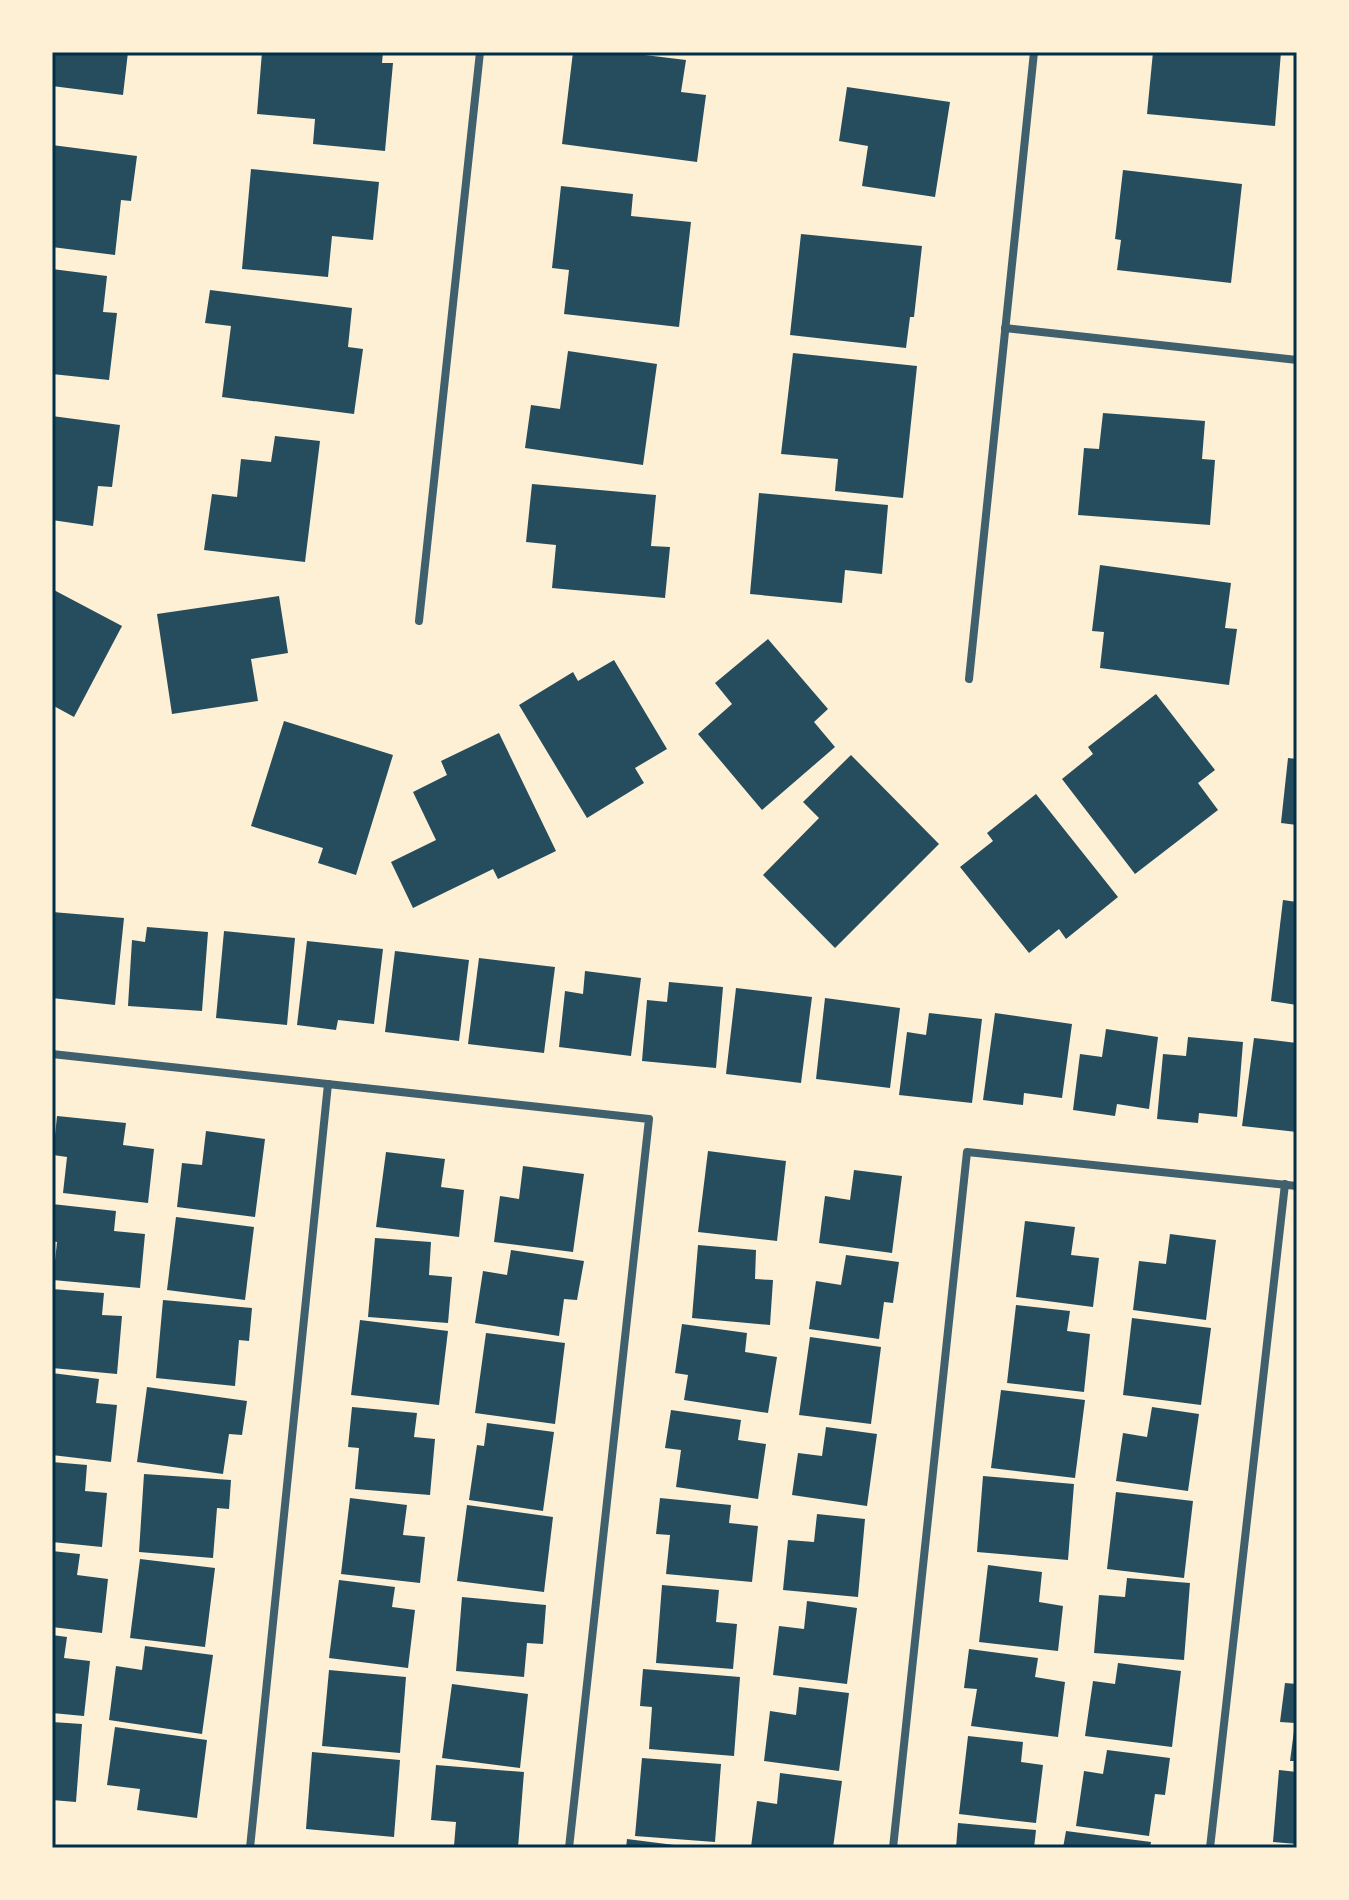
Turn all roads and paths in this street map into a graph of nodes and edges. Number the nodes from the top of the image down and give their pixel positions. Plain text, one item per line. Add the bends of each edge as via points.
1 (480, 52) edge
2 (1034, 52) edge
3 (1005, 328) junction
4 (1297, 360) edge
5 (419, 621) dead end
6 (969, 679) dead end
7 (52, 1054) edge
8 (328, 1084) junction
9 (1285, 1184) junction
10 (1297, 1186) edge
11 (250, 1848) edge
12 (569, 1848) edge
13 (893, 1848) edge
14 (1210, 1848) edge

1 - 5 street
2 - 3 street
3 - 4 street
3 - 6 street
7 - 8 street
8 - 11 street
8 - 12 street via 649,1119
9 - 10 street
9 - 13 street via 967,1152
9 - 14 street

